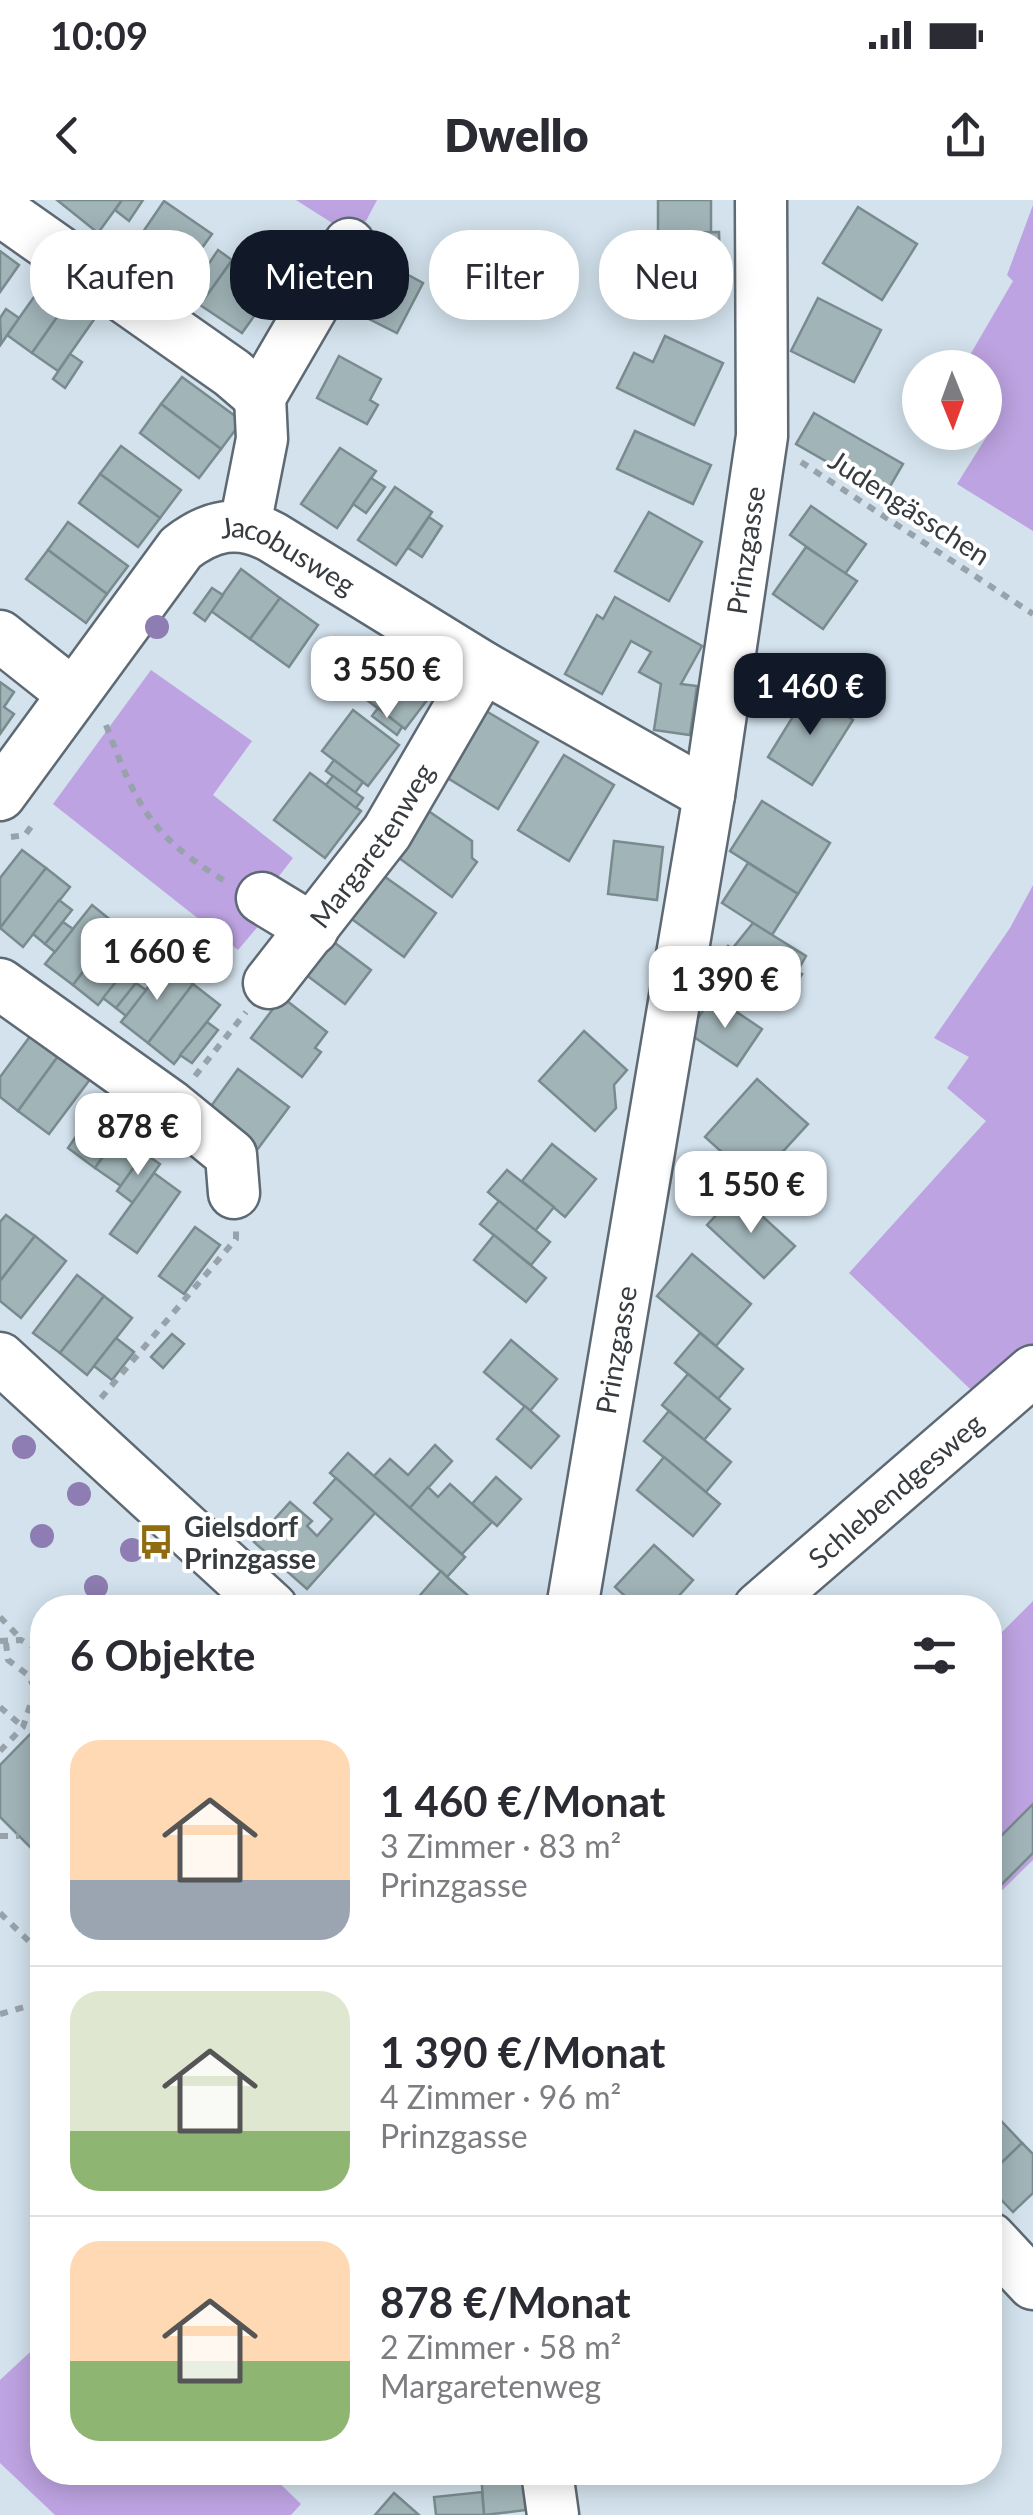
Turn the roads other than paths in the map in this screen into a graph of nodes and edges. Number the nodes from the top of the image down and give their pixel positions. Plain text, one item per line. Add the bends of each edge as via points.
1 (761, 200) edge
2 (0, 210) edge
3 (304, 320) edge
4 (260, 397) junction
5 (244, 525) junction
6 (0, 636) edge
7 (483, 668) junction
8 (89, 710) junction
9 (0, 795) edge
10 (709, 795) junction
11 (262, 898) road end
12 (313, 930) junction
13 (269, 983) road end
14 (0, 984) edge
15 (234, 1193) dead end
16 (0, 1358) edge
17 (1033, 1372) edge
18 (258, 1595) edge
19 (574, 1595) edge
20 (773, 1595) edge
21 (1002, 2251) edge
22 (1033, 2284) edge
23 (549, 2485) edge
24 (553, 2515) edge

1 - 10 street, Prinzgasse via 762,436
2 - 4 street
3 - 4 street
4 - 5 street via 262,439
5 - 7 street, Jacobusweg
5 - 8 street, Jacobusweg via 220,527 181,548
6 - 8 street
7 - 10 street, Jacobusweg
7 - 12 street, Margaretenweg via 386,832
8 - 9 street, Jacobusweg
10 - 19 street, Prinzgasse
11 - 12 street
12 - 13 street, Margaretenweg
14 - 15 street via 231,1155
16 - 18 street
17 - 20 street, Schlebendgesweg
21 - 22 street
23 - 24 street

